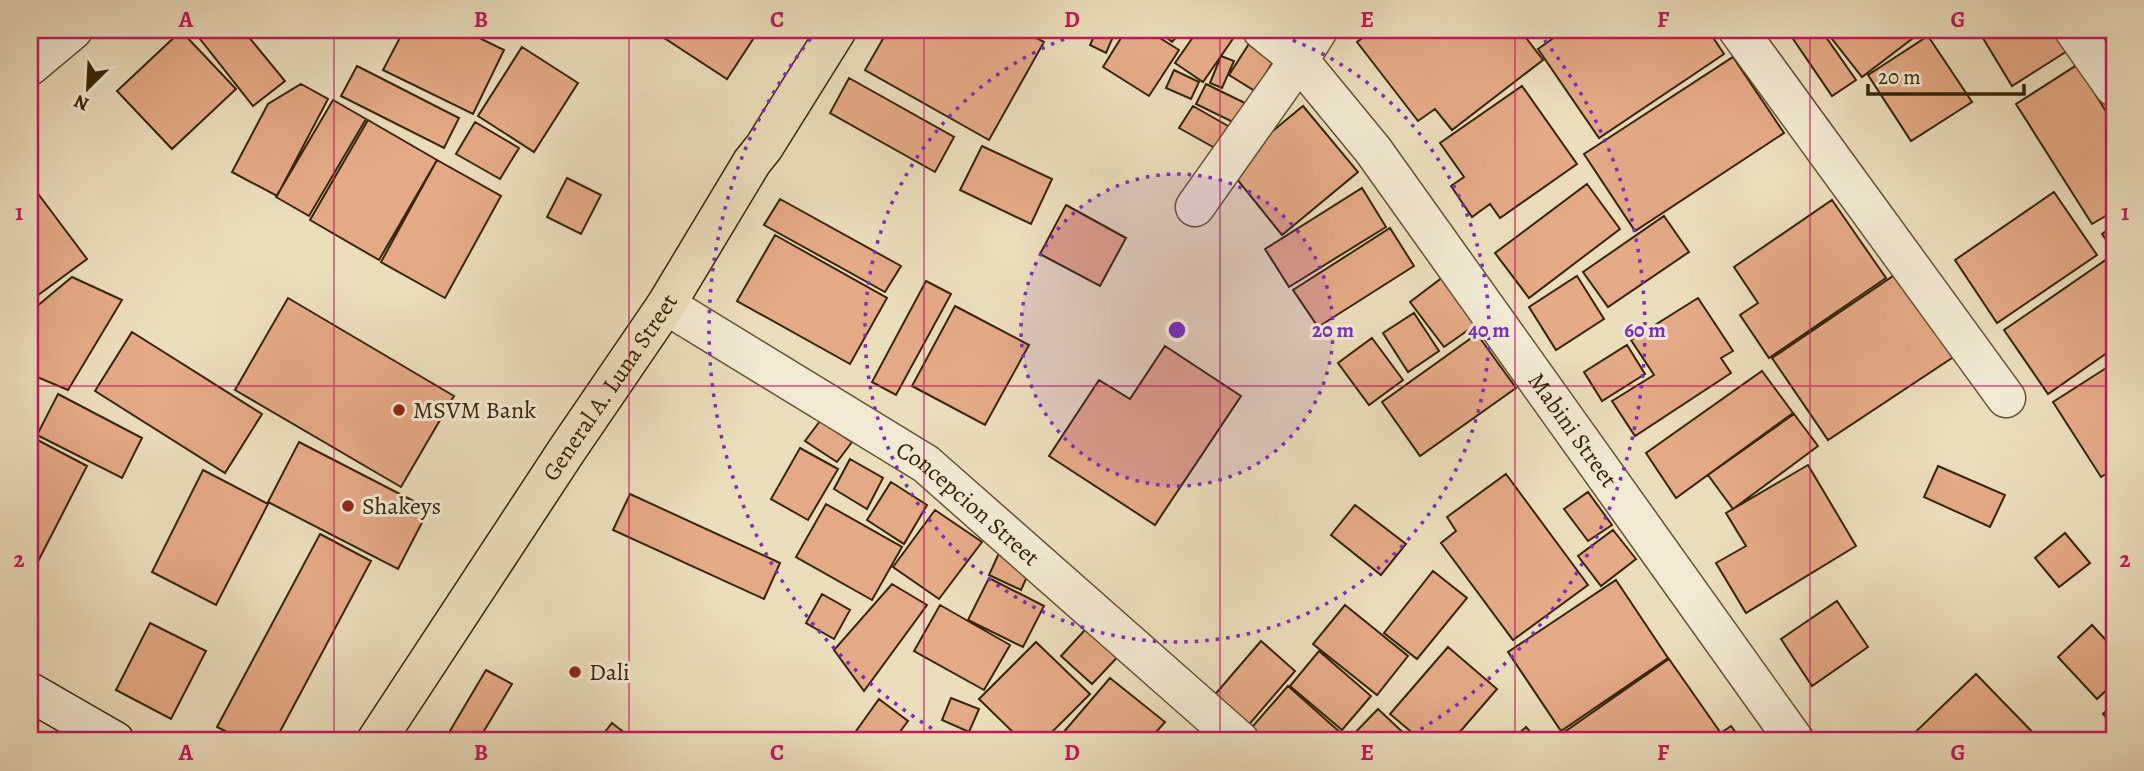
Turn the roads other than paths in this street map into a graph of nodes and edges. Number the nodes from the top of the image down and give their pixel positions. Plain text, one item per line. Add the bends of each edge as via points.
1 (73, 30) edge
2 (837, 30) edge
3 (1262, 30) edge
4 (1738, 30) edge
5 (2074, 30) edge
6 (1309, 45) edge
7 (30, 66) edge
8 (2114, 87) edge
9 (1195, 207) dead end
10 (666, 305) junction
11 (2006, 398) dead end
12 (30, 692) edge
13 (115, 741) edge
14 (376, 741) edge
15 (1240, 741) edge
16 (1795, 741) edge

1 - 7 street
2 - 10 main road, General A. Luna Street
3 - 6 street, Mabini Street
4 - 11 street
5 - 8 street
6 - 9 street
6 - 16 street, Mabini Street via 1373,150
10 - 14 main road, General A. Luna Street
10 - 15 street, Concepcion Street via 926,464
12 - 13 street

